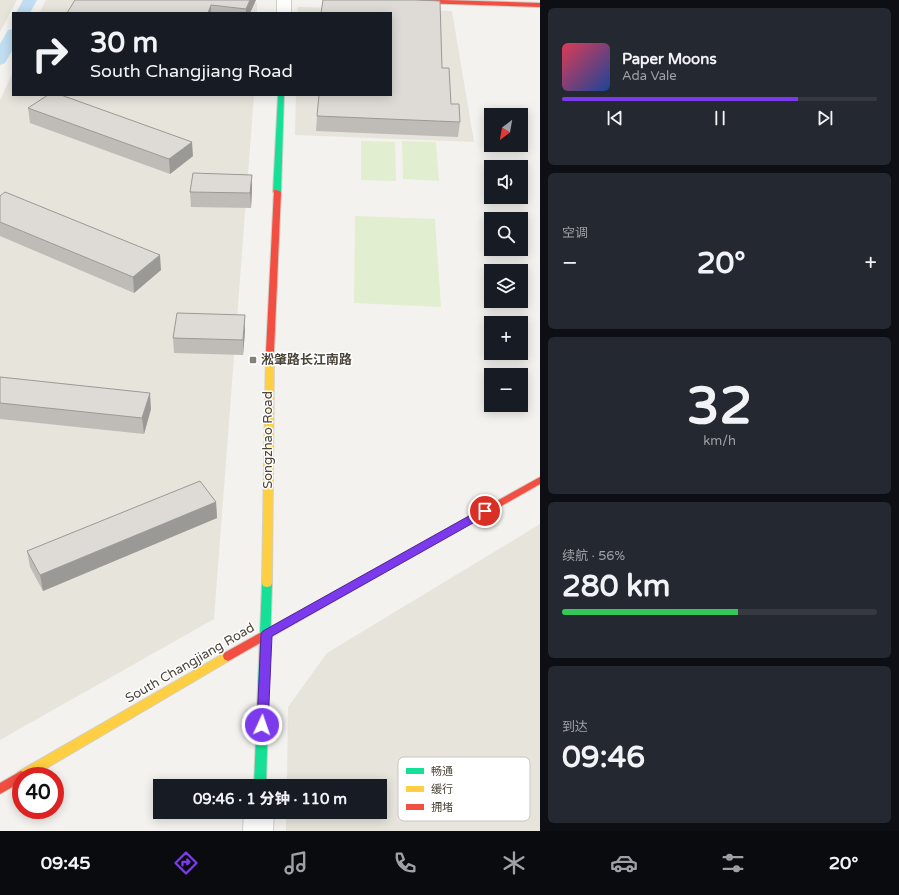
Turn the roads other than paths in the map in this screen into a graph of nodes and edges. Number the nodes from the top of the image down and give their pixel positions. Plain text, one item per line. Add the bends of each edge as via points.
1 (284, 0) edge
2 (388, 0) edge
3 (540, 5) edge
4 (284, 12) edge
5 (281, 96) edge
6 (540, 480) edge
7 (266, 634) junction
8 (37, 767) edge
9 (260, 779) edge
10 (12, 782) edge
11 (0, 789) edge
12 (259, 819) edge
13 (258, 831) edge

1 - 4 street
2 - 3 street
5 - 7 street, Songzhao Road via 269,381
6 - 7 street, South Changjiang Road
7 - 8 street, South Changjiang Road
7 - 9 street, Songzhao Road
10 - 11 street, South Changjiang Road
12 - 13 street

